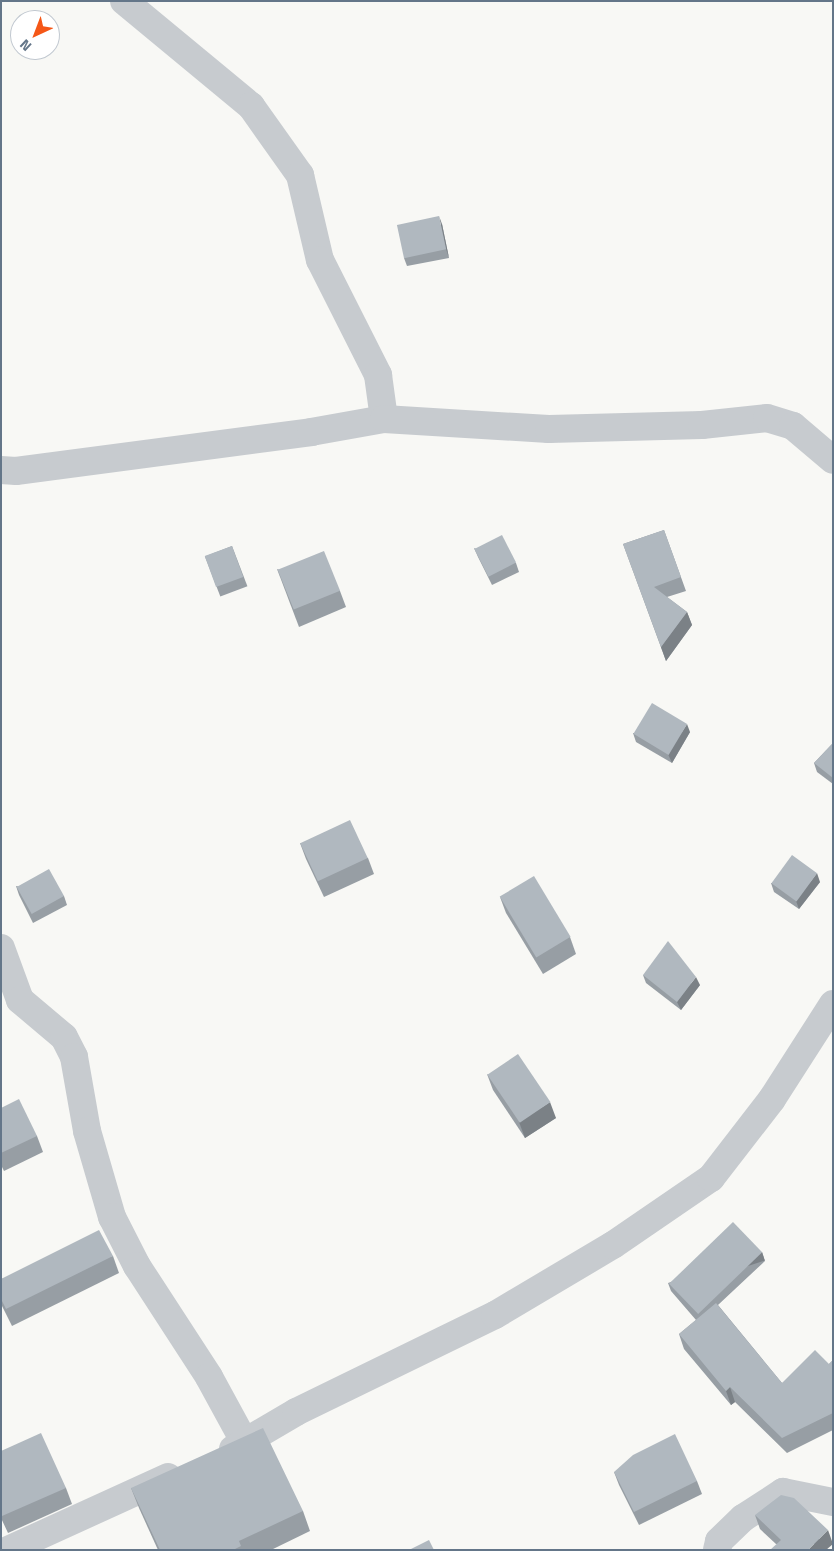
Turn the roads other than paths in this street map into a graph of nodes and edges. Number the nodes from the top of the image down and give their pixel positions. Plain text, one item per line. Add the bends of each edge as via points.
1 (124, 1) edge
2 (384, 419) junction
3 (833, 460) edge
4 (1, 470) edge
5 (1, 948) edge
6 (8, 996) edge
7 (833, 1004) edge
8 (245, 1444) junction
9 (833, 1502) edge
10 (8, 1550) edge
11 (717, 1550) edge

1 - 2 street via 251,106 300,175 320,260 378,375
2 - 3 street via 549,429 702,425 767,418 793,426
2 - 4 street via 311,432 16,471
5 - 6 street
6 - 8 street via 20,1000 64,1037 74,1057 87,1131 112,1217 137,1266 210,1378
7 - 8 street via 772,1099 711,1178 613,1246 495,1315 296,1412
8 - 10 street
9 - 11 street via 783,1492 743,1518 720,1541

